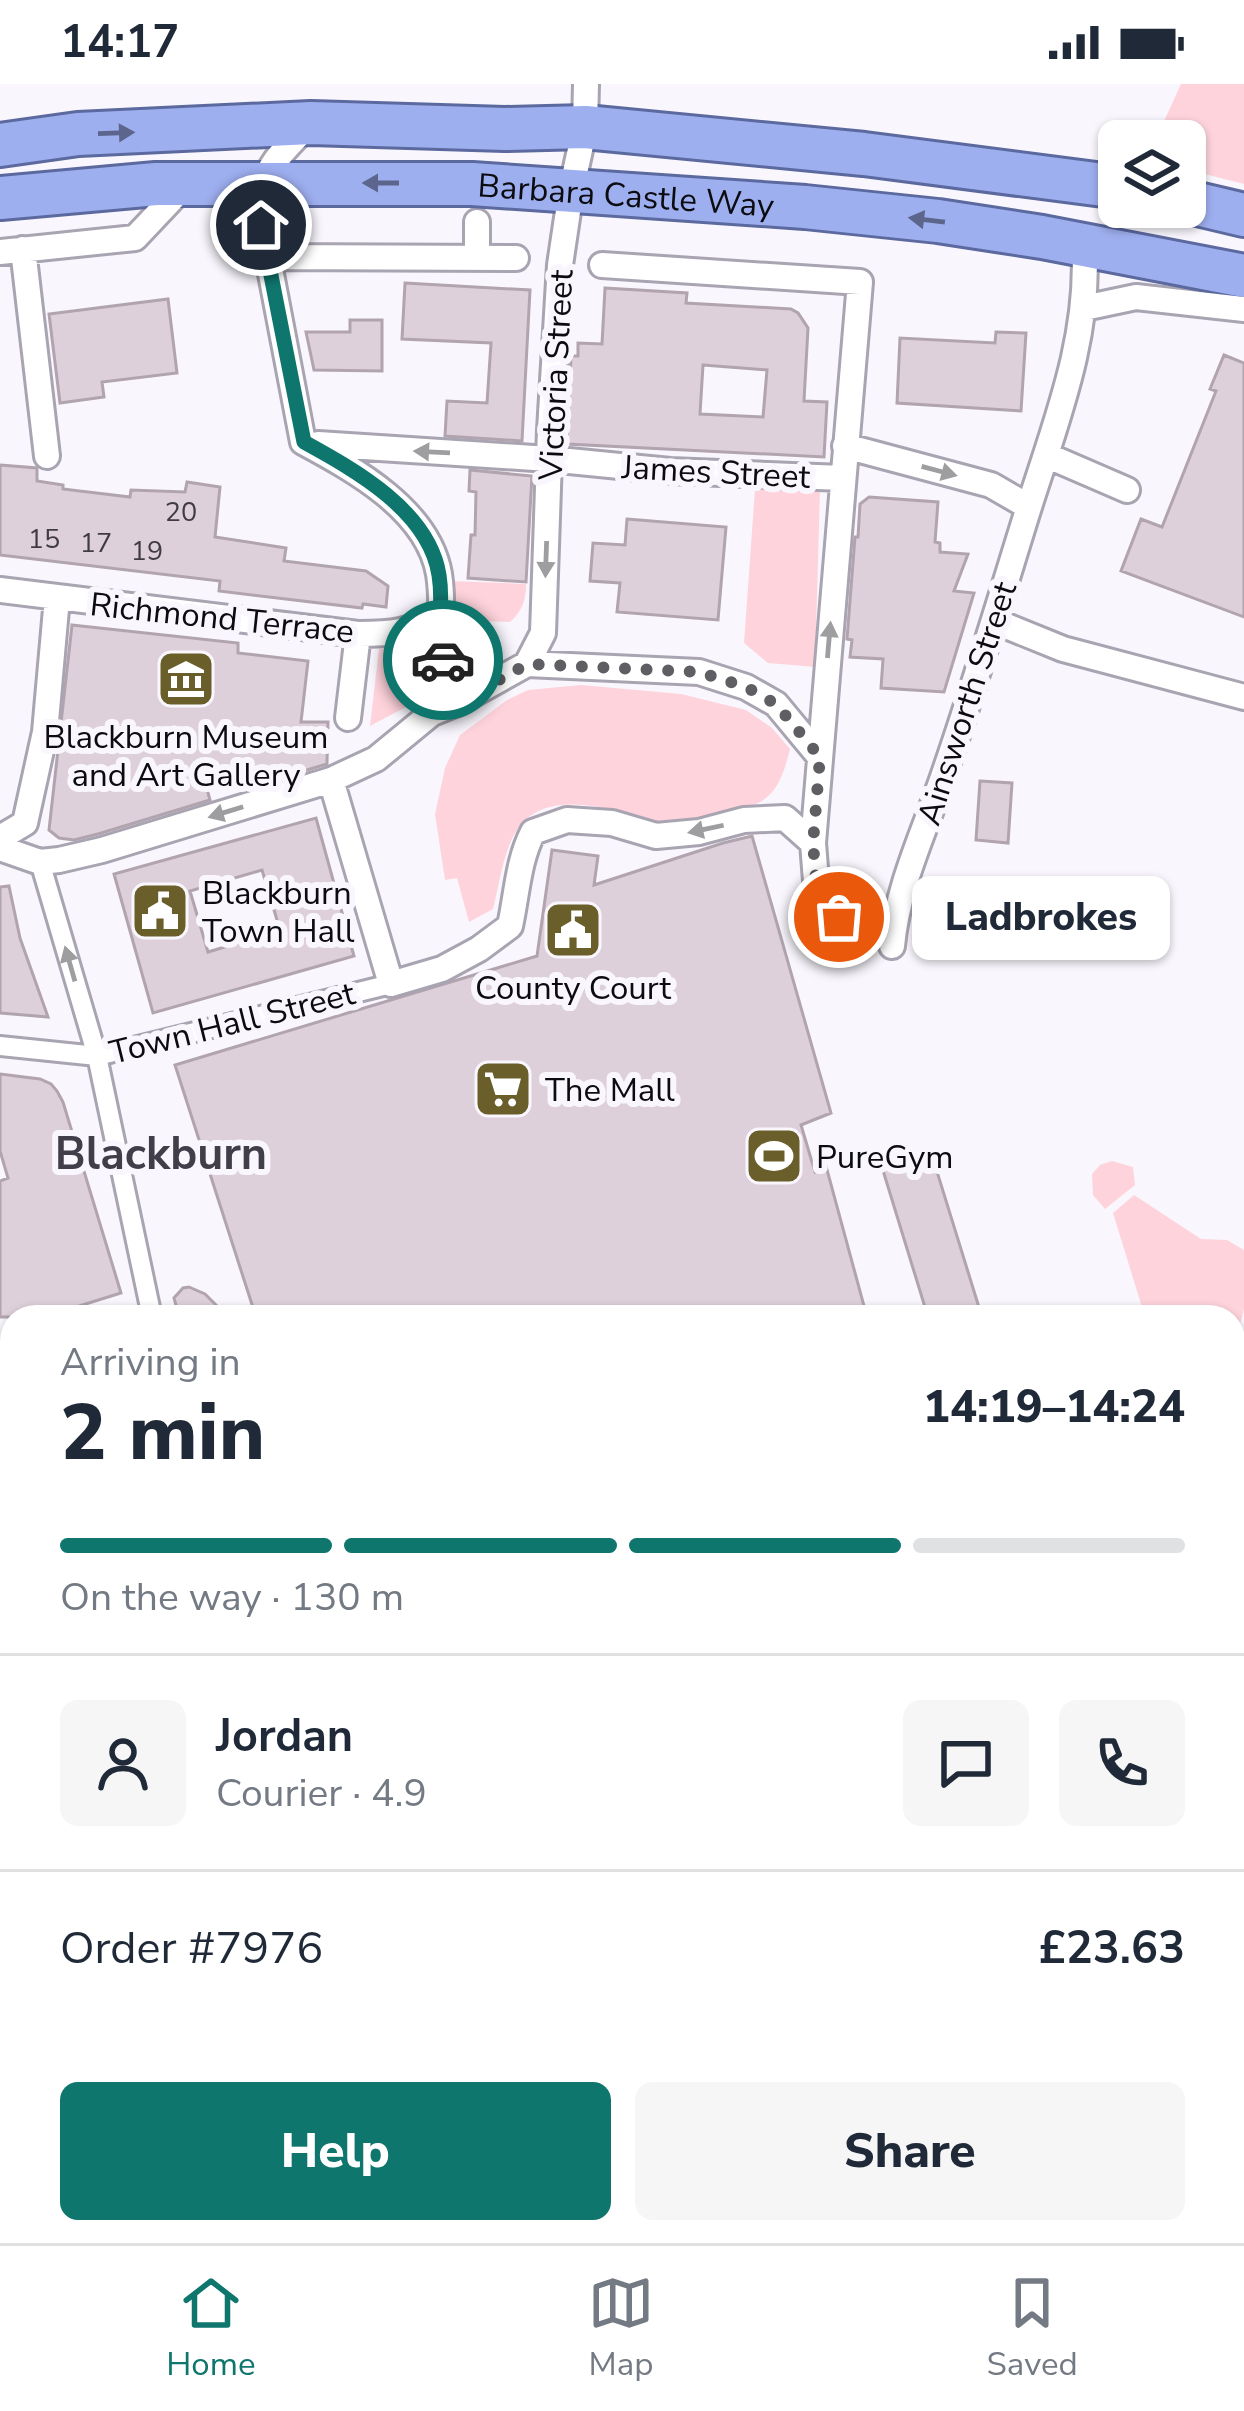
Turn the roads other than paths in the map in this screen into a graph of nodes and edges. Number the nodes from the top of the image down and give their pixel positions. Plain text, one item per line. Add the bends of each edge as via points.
1 (586, 84) edge
2 (311, 123) junction
3 (726, 141) junction
4 (0, 145) edge
5 (578, 157) junction
6 (262, 183) junction
7 (186, 184) junction
8 (1098, 185) edge
9 (0, 198) edge
10 (1206, 206) edge
11 (1244, 215) edge
12 (477, 222) dead end
13 (636, 241) dead end
14 (1084, 244) junction
15 (12, 250) edge
16 (266, 257) junction
17 (477, 258) junction
18 (515, 258) dead end
19 (602, 265) dead end
20 (634, 268) junction
21 (1244, 276) edge
22 (1084, 308) junction
23 (1244, 309) edge
24 (304, 442) junction
25 (845, 446) junction
26 (1046, 455) junction
27 (47, 456) dead end
28 (549, 459) junction
29 (842, 478) junction
30 (1127, 490) dead end
31 (1029, 507) junction
32 (0, 590) edge
33 (57, 598) junction
34 (440, 613) junction
35 (994, 621) junction
36 (358, 634) junction
37 (436, 650) junction
38 (527, 664) junction
39 (490, 685) junction
40 (1244, 697) edge
41 (432, 713) junction
42 (348, 718) dead end
43 (820, 757) junction
44 (331, 780) junction
45 (0, 838) edge
46 (813, 843) junction
47 (0, 848) edge
48 (41, 867) junction
49 (895, 914) junction
50 (892, 946) dead end
51 (391, 984) junction
52 (0, 1046) edge
53 (97, 1056) junction
54 (149, 1305) edge

1 - 5 street, Victoria Street
4 -> 2 highway, Barbara Castle Way
2 - 5 highway, Barbara Castle Way via 482,128
2 - 6 street
3 - 5 highway, Barbara Castle Way
3 - 8 highway, Barbara Castle Way
3 - 14 highway via 813,169 1046,201 1072,214
5 -> 6 highway, Barbara Castle Way via 472,184
14 -> 5 highway, Barbara Castle Way via 805,207 742,184 599,170
5 - 28 street, Victoria Street via 560,265
6 - 7 highway, Barbara Castle Way
6 - 16 street
7 - 9 highway, Barbara Castle Way
7 - 15 street via 135,238
10 - 11 highway
12 - 17 street
13 - 20 street
14 - 21 highway, Barbara Castle Way
14 - 22 street, Ainsworth Street
15 - 27 street
16 - 17 street
16 - 24 street
17 - 18 street
19 - 20 street
20 - 25 street via 860,282
22 - 23 street via 1136,297
22 - 26 street, Ainsworth Street
28 -> 24 street, James Street
24 - 34 street via 370,483 419,530 439,575
25 - 29 street
25 -> 31 street via 991,485
26 - 30 street
26 - 31 street, Ainsworth Street
28 - 29 street, James Street
28 -> 38 street, Victoria Street via 543,633
43 -> 29 street
31 - 35 street, Ainsworth Street
32 - 33 street, Richmond Terrace
33 - 36 street, Richmond Terrace
33 - 45 street via 45,732 25,823
34 - 36 street, Richmond Terrace via 397,634
34 - 37 street
35 - 40 street via 1063,649
35 - 49 street, Ainsworth Street
36 - 42 street
37 - 39 street via 446,664
37 - 41 street
38 - 39 street
38 - 43 street via 699,672 776,704
39 - 41 street
41 - 44 street via 376,759
43 - 46 street
44 -> 48 street
44 - 51 street
46 - 49 street via 818,906 865,920
46 -> 51 street via 784,818 656,836 567,820 533,832 521,854 510,926 442,969
47 - 48 street
53 -> 48 street
49 - 50 street, Ainsworth Street
51 - 53 street, Town Hall Street
52 - 53 street, Town Hall Street
53 - 54 street

